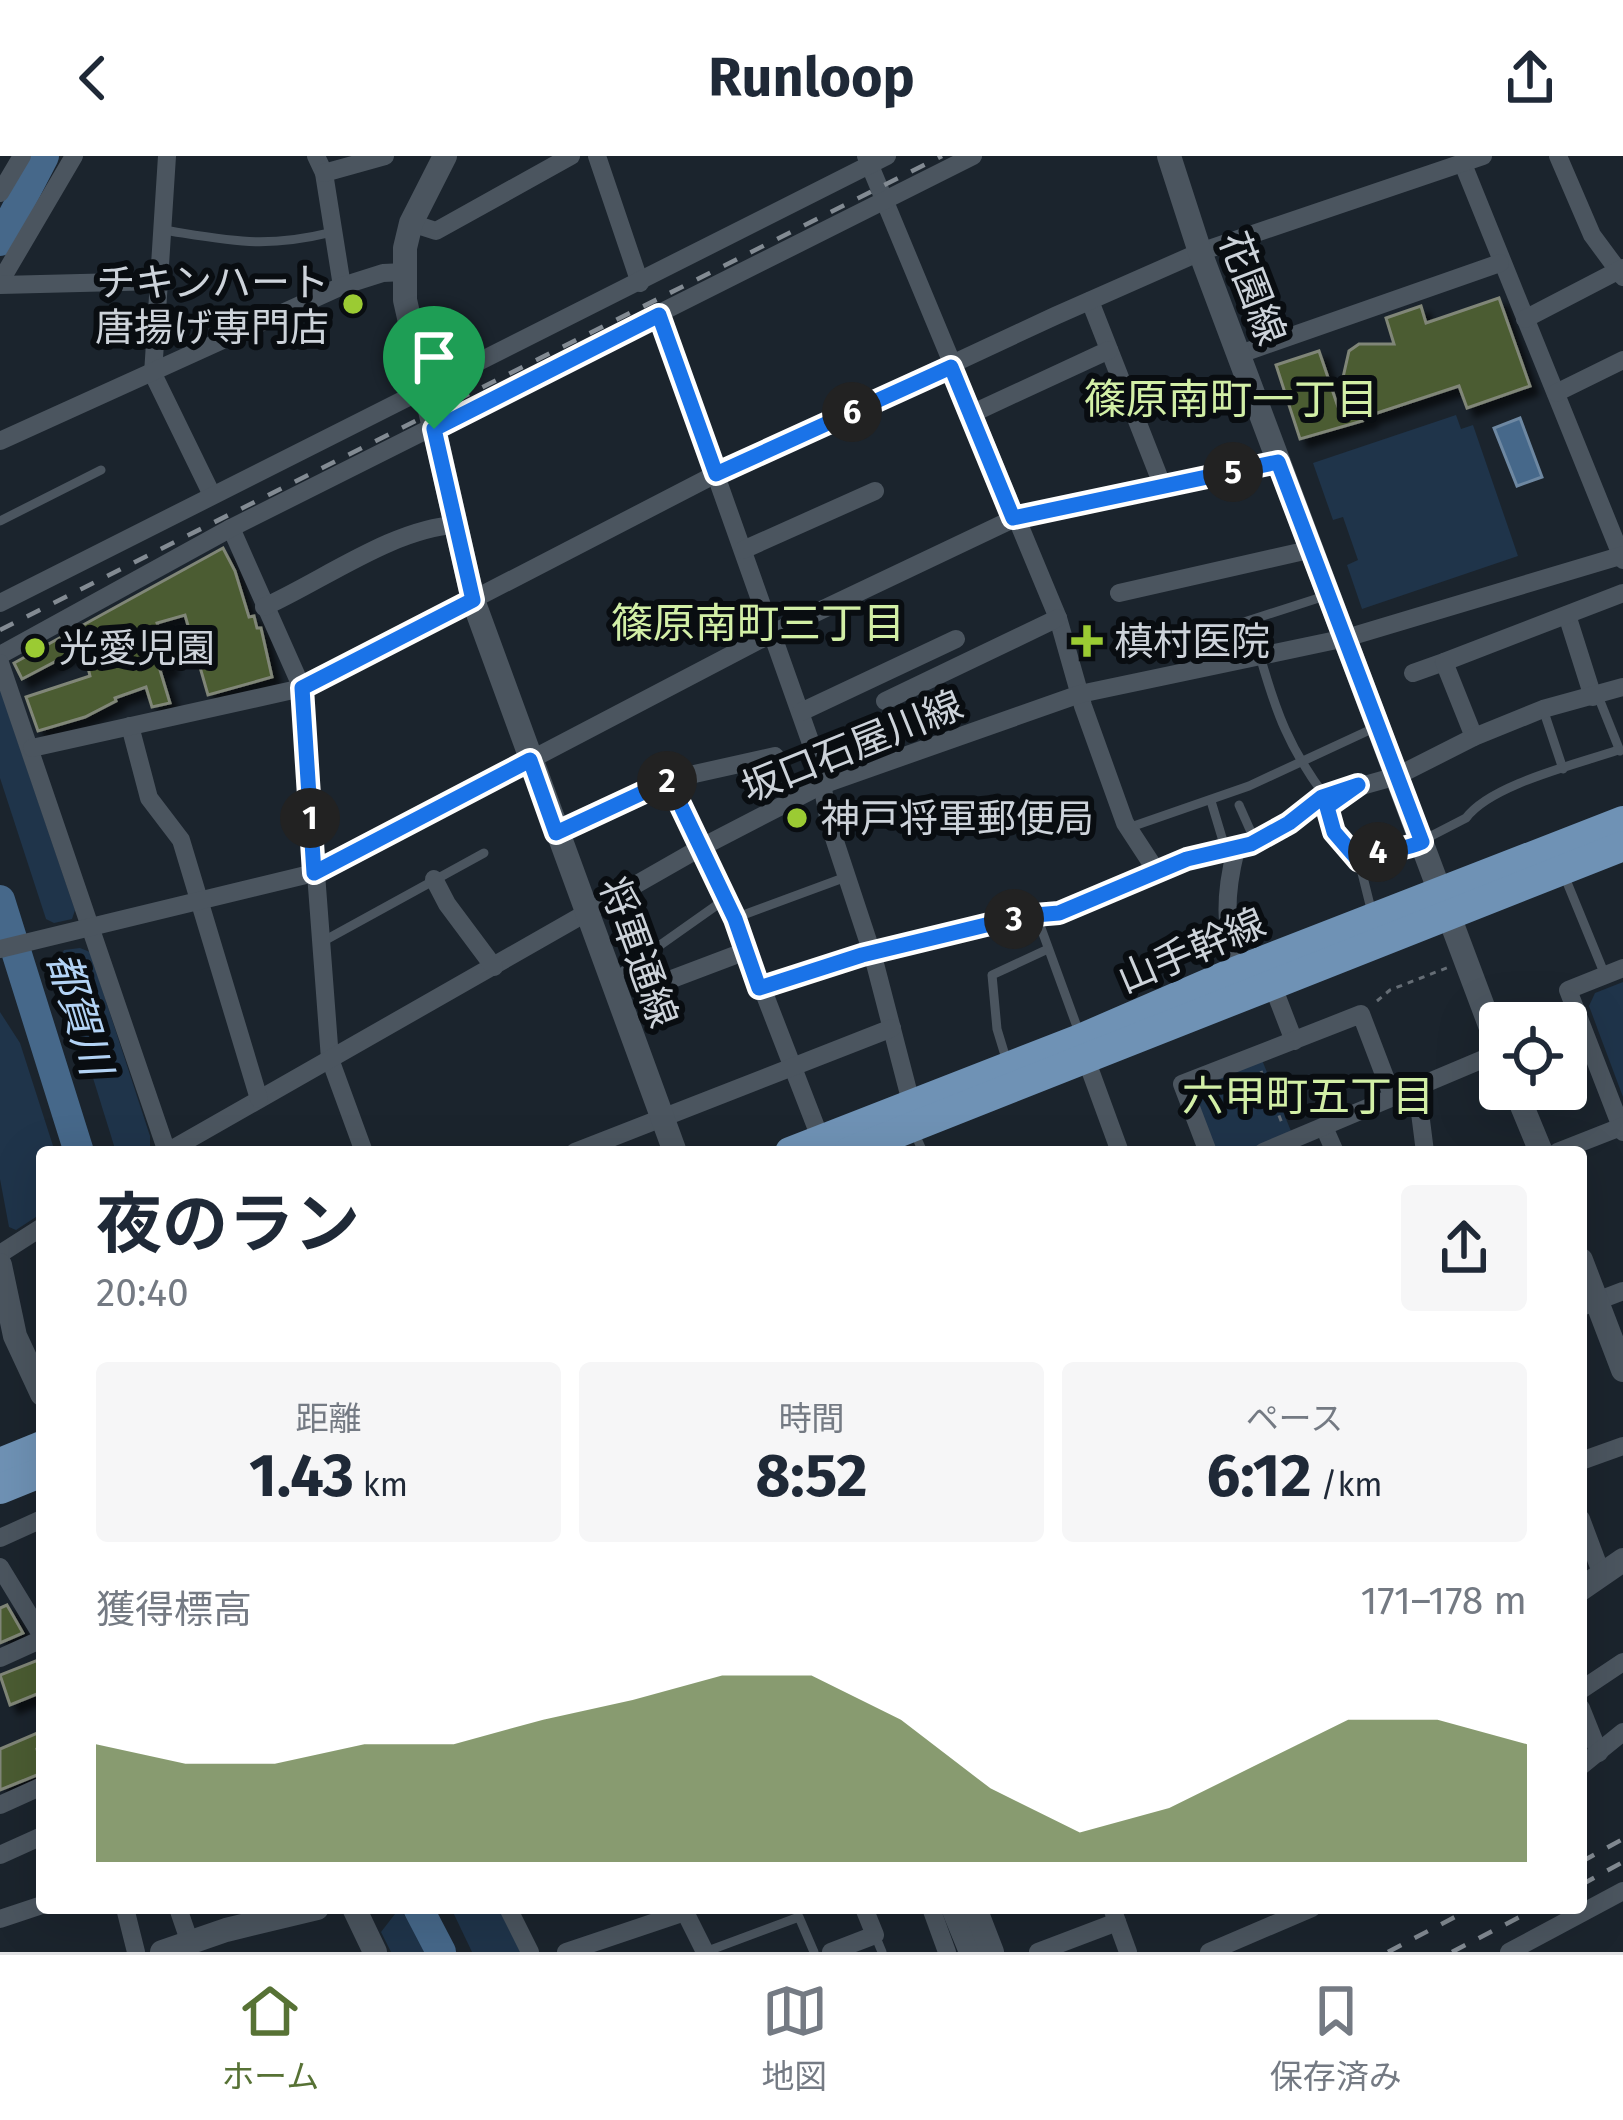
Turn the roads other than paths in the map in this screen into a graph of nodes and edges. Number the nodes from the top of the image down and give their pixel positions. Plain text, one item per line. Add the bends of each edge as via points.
1 (22, 156) edge
2 (74, 156) edge
3 (167, 156) edge
4 (385, 156) edge
5 (571, 156) edge
6 (597, 156) edge
7 (973, 156) edge
8 (1169, 156) edge
9 (1483, 156) edge
10 (1558, 156) edge
11 (441, 157) edge
12 (874, 159) edge
13 (1463, 164) junction
14 (320, 165) edge
15 (0, 193) edge
16 (885, 199) junction
17 (411, 223) junction
18 (164, 230) junction
19 (333, 232) junction
20 (1200, 253) junction
21 (1500, 263) junction
22 (405, 272) junction
23 (1621, 272) edge
24 (161, 281) junction
25 (640, 283) junction
26 (0, 284) edge
27 (342, 286) junction
28 (1090, 301) junction
29 (659, 315) junction
30 (1526, 319) junction
31 (1109, 350) junction
32 (1240, 354) junction
33 (1623, 360) edge
34 (951, 367) junction
35 (152, 374) junction
36 (424, 387) junction
37 (1556, 393) junction
38 (970, 413) junction
39 (434, 429) junction
40 (0, 441) edge
41 (1278, 462) junction
42 (100, 470) dead end
43 (716, 474) junction
44 (1162, 487) junction
45 (875, 491) dead end
46 (212, 495) junction
47 (1013, 518) junction
48 (0, 521) edge
49 (456, 525) junction
50 (230, 528) junction
51 (1618, 531) edge
52 (1313, 549) junction
53 (743, 550) junction
54 (1622, 557) edge
55 (1119, 593) dead end
56 (1623, 593) edge
57 (1330, 595) junction
58 (473, 600) junction
59 (0, 603) edge
60 (264, 607) junction
61 (1567, 615) junction
62 (1058, 618) junction
63 (773, 633) junction
64 (1346, 638) junction
65 (956, 639) dead end
66 (1260, 656) junction
67 (0, 659) edge
68 (1232, 662) junction
69 (1444, 662) junction
70 (1413, 673) dead end
71 (1623, 687) edge
72 (302, 688) junction
73 (1080, 694) junction
74 (1596, 696) junction
75 (885, 701) dead end
76 (1543, 709) junction
77 (801, 712) junction
78 (130, 726) junction
79 (1378, 726) junction
80 (1474, 737) junction
81 (32, 748) junction
82 (1620, 748) edge
83 (775, 756) dead end
84 (530, 760) junction
85 (1299, 762) junction
86 (1563, 769) junction
87 (1397, 776) junction
88 (672, 779) junction
89 (822, 785) junction
90 (1358, 785) junction
91 (1324, 796) junction
92 (1211, 800) junction
93 (1239, 805) dead end
94 (1623, 821) edge
95 (1128, 828) junction
96 (556, 833) junction
97 (1422, 842) junction
98 (1623, 846) edge
99 (1239, 847) junction
100 (700, 848) junction
101 (484, 853) dead end
102 (1359, 861) junction
103 (1562, 870) junction
104 (1156, 872) junction
105 (314, 873) junction
106 (846, 877) junction
107 (434, 879) junction
108 (725, 899) junction
109 (197, 901) junction
110 (1445, 904) junction
111 (1036, 915) junction
112 (586, 916) junction
113 (735, 919) junction
114 (1374, 919) junction
115 (91, 926) junction
116 (320, 943) junction
117 (0, 949) edge
118 (1048, 949) junction
119 (746, 950) junction
120 (873, 956) junction
121 (494, 968) junction
122 (1237, 971) junction
123 (1614, 971) edge
124 (672, 979) dead end
125 (610, 980) junction
126 (1272, 984) junction
127 (759, 988) junction
128 (1482, 1002) edge
129 (1076, 1024) dead end
130 (892, 1028) junction
131 (1294, 1041) junction
132 (1004, 1052) dead end
133 (330, 1059) junction
134 (1086, 1059) junction
135 (1479, 1061) edge
136 (791, 1067) junction
137 (1417, 1089) junction
138 (1394, 1098) junction
139 (259, 1099) junction
140 (1524, 1110) edge
141 (662, 1118) junction
142 (1324, 1127) junction
143 (1622, 1128) edge
144 (916, 1129) edge
145 (165, 1146) edge
146 (177, 1146) edge
147 (362, 1146) edge
148 (590, 1146) edge
149 (673, 1146) edge
150 (835, 1146) edge
151 (1118, 1146) edge
152 (1206, 1146) edge
153 (1277, 1146) edge
154 (1332, 1146) edge
155 (1424, 1146) edge
156 (1539, 1146) edge
157 (1573, 1146) edge
158 (36, 1232) edge
159 (0, 1254) edge
160 (0, 1265) edge
161 (1623, 1291) edge
162 (1588, 1304) edge
163 (6, 1329) edge
164 (1623, 1370) edge
165 (36, 1383) edge
166 (1623, 1446) edge
167 (36, 1448) edge
168 (1587, 1459) edge
169 (0, 1463) edge
170 (36, 1474) edge
171 (0, 1489) edge
172 (36, 1523) edge
173 (1587, 1536) edge
174 (0, 1538) edge
175 (0, 1567) edge
176 (1602, 1575) edge
177 (7, 1592) edge
178 (36, 1629) edge
179 (36, 1640) edge
180 (0, 1658) edge
181 (1623, 1662) edge
182 (1587, 1686) edge
183 (1587, 1723) edge
184 (1623, 1732) edge
185 (1599, 1753) junction
186 (1587, 1762) edge
187 (36, 1789) edge
188 (0, 1805) edge
189 (36, 1840) edge
190 (0, 1855) edge
191 (1623, 1891) edge
192 (36, 1907) edge
193 (1587, 1910) edge
194 (126, 1914) edge
195 (180, 1914) edge
196 (295, 1914) edge
197 (357, 1914) edge
198 (511, 1914) edge
199 (673, 1914) edge
200 (686, 1914) edge
201 (866, 1914) edge
202 (933, 1914) edge
203 (955, 1914) edge
204 (977, 1914) edge
205 (989, 1914) edge
206 (1298, 1914) edge
207 (1580, 1914) edge
208 (1115, 1915) edge
209 (0, 1919) edge
210 (190, 1942) junction
211 (878, 1943) edge
212 (136, 1952) edge
213 (162, 1952) edge
214 (375, 1952) edge
215 (530, 1952) edge
216 (566, 1952) edge
217 (705, 1952) edge
218 (814, 1952) edge
219 (831, 1952) edge
220 (947, 1952) edge
221 (971, 1952) edge
222 (992, 1952) edge
223 (1004, 1952) edge
224 (1038, 1952) edge
225 (1128, 1952) edge
226 (1209, 1952) edge
227 (1509, 1952) edge

1 - 15 street
2 - 26 street
3 - 18 street
4 - 14 street
5 - 17 street via 436,231
6 - 25 street
7 - 16 street
8 - 20 street, 花園線
9 - 13 street
10 - 23 street via 1592,236
11 - 17 street, 将軍通線
12 - 16 street
12 - 25 street
13 - 20 street
13 - 21 street
14 - 19 street
16 - 29 street
16 - 34 street
17 - 22 street, 将軍通線
18 - 19 lane via 250,244
18 - 24 street
19 - 27 street
20 - 28 street
20 - 32 street, 花園線
21 - 30 street
21 - 32 street
22 - 27 street
22 - 36 street, 将軍通線
23 - 30 street
24 - 26 street
24 - 35 street
25 - 36 street
27 - 35 street
28 - 31 street
28 - 34 street
29 - 39 street
29 - 43 street
30 - 37 street
31 - 38 street
31 - 44 street
32 - 41 street, 花園線
33 - 37 street
34 - 38 street
34 - 43 street
35 - 40 street
35 - 46 street
36 - 39 street, 将軍通線
36 - 46 street
37 - 51 street
38 - 47 street
39 - 49 street, 将軍通線
39 - 50 street
41 - 44 street
41 - 52 street, 花園線
42 - 48 lane
43 - 53 street
43 - 58 street
44 - 47 street
45 - 53 street
46 - 59 street
47 - 62 street
47 - 63 street
49 - 58 street, 将軍通線
49 - 60 street via 428,526
50 - 60 street
50 - 67 street
51 - 54 street
52 - 55 street
52 - 57 street, 花園線
53 - 63 street
54 - 64 street, 坂口石屋川線
56 - 61 street
57 - 64 street, 花園線
57 - 68 lane via 1241,623
58 - 72 street
58 - 84 street, 将軍通線
60 - 72 street
61 - 69 street
61 - 74 street
62 - 73 street
62 - 75 street
63 - 77 street
63 - 84 street
64 - 66 street, 坂口石屋川線
64 - 79 street, 花園線
65 - 77 street
66 - 68 street, 坂口石屋川線
66 - 85 lane
67 - 81 street
68 - 73 street, 坂口石屋川線
69 - 70 street
69 - 80 street
71 - 74 street
72 - 78 street
72 - 105 street
73 - 89 street, 坂口石屋川線
73 - 95 street
74 - 76 street
74 - 82 lane
76 - 80 street
76 - 86 lane
77 - 89 street
78 - 81 street
78 - 109 street via 149,798 181,840
79 - 85 lane
79 - 87 street, 花園線
80 - 87 street
81 - 115 street
82 - 86 lane
83 - 88 street
84 - 96 street, 将軍通線
84 - 105 street
85 - 91 lane
85 - 92 lane
86 - 97 lane via 1502,792
87 - 90 street
87 - 97 street, 花園線
88 - 96 lane
88 - 100 street
89 - 100 street, 坂口石屋川線
89 - 106 street
90 - 91 street
90 - 102 lane via 1327,807 1334,832
91 - 99 street
92 - 95 lane
92 - 99 lane
93 - 99 lane
94 - 110 main road, 山手幹線
95 - 104 street
96 - 112 street, 将軍通線
97 - 102 lane
97 - 110 street, 花園線
98 - 103 main road, 山手幹線
99 - 104 street
99 - 122 street via 1225,893
100 - 108 street
100 - 112 street, 坂口石屋川線
101 - 107 lane
102 - 114 lane
103 - 110 main road, 山手幹線
103 - 123 lane
104 - 111 street
105 - 109 street
105 - 116 street
106 - 113 lane
106 - 120 street
107 - 116 lane
107 - 121 street
108 - 113 street
108 - 125 lane
109 - 115 street
109 - 139 street
110 - 114 main road, 山手幹線
110 - 126 main road, 山手幹線
110 - 128 street, 花園線
111 - 118 lane
111 - 120 street
112 - 121 street, 坂口石屋川線
112 - 125 street, 将軍通線
113 - 119 street
114 - 122 main road, 山手幹線
115 - 117 street
115 - 145 street
116 - 133 street
118 - 129 lane
118 - 132 lane via 992,975
119 - 124 street
119 - 127 street
120 - 127 street
120 - 130 street
121 - 133 street, 坂口石屋川線
122 - 144 main road, 山手幹線
123 - 143 street via 1568,990
125 - 141 street, 将軍通線
126 - 131 street
126 - 134 main road, 山手幹線
127 - 136 street
130 - 136 street
130 - 144 street
131 - 138 street via 1361,1014
131 - 152 street via 1182,1084
133 - 139 street, 坂口石屋川線
133 - 147 street
134 - 144 main road, 山手幹線
134 - 151 street
135 - 137 street
136 - 141 street
136 - 150 street
137 - 138 street
137 - 155 street
138 - 142 street
139 - 146 street, 坂口石屋川線
140 - 156 street
141 - 148 street
141 - 149 street, 将軍通線
142 - 153 street
142 - 154 street
143 - 157 street
144 - 150 main road, 山手幹線
158 - 159 street
160 - 163 street
161 - 162 street
162 - 164 street
163 - 165 street
166 - 168 street
167 - 169 main road
170 - 171 main road
172 - 174 street
173 - 176 street
175 - 177 street
177 - 178 street
179 - 180 street
181 - 182 street
183 - 185 street
184 - 185 street
185 - 186 street
187 - 188 street
189 - 190 street
191 - 193 street
192 - 209 street
194 - 212 street
195 - 210 street
196 - 210 street
197 - 214 street
198 - 215 street
199 - 216 street
200 - 217 street
201 - 211 street
202 - 220 street
203 - 221 street
204 - 222 street
205 - 223 street
206 - 226 street
207 - 227 street
208 - 224 street
208 - 225 street
210 - 213 street
211 - 219 street
217 - 218 lane via 799,1916

